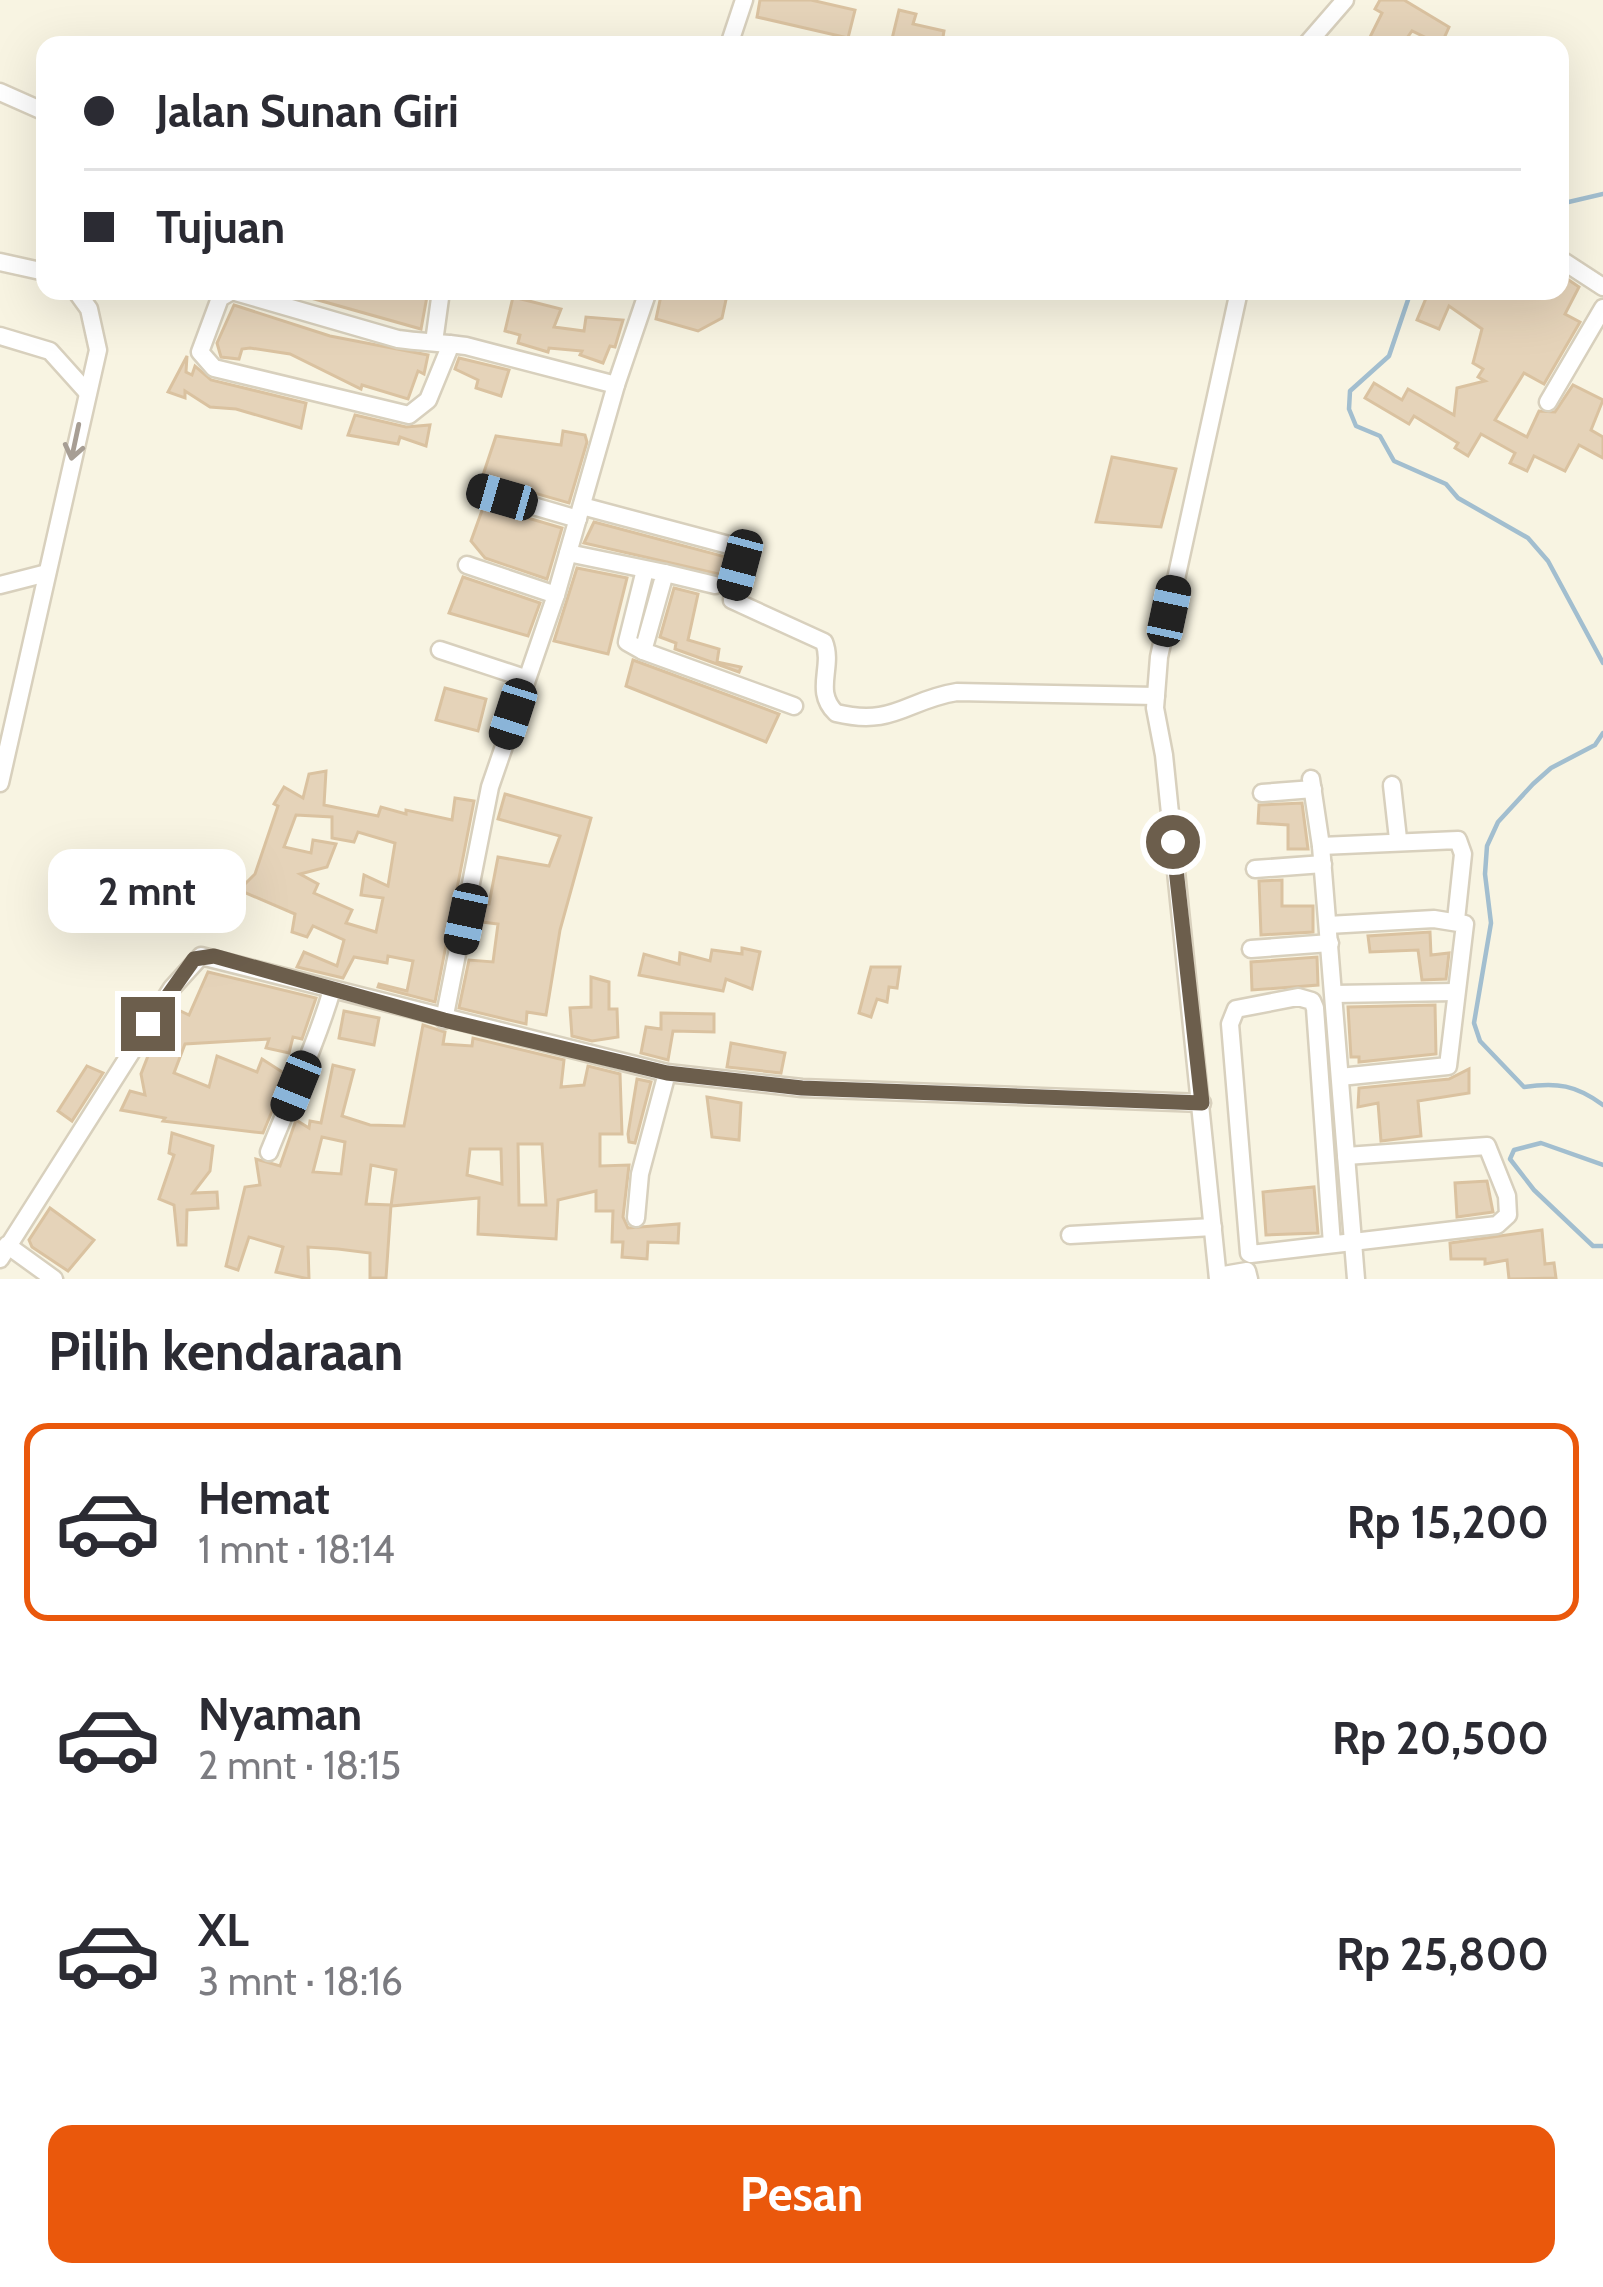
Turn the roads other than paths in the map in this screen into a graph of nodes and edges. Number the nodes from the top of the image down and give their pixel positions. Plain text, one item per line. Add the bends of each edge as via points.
1 (744, 0) edge
2 (1345, 0) edge
3 (732, 36) edge
4 (1314, 36) edge
5 (0, 92) edge
6 (36, 108) edge
7 (0, 262) edge
8 (1569, 265) edge
9 (36, 270) edge
10 (1603, 286) edge
11 (82, 300) edge
12 (219, 300) edge
13 (259, 300) edge
14 (441, 300) edge
15 (645, 300) edge
16 (1237, 300) edge
17 (1603, 308) edge
18 (0, 335) edge
19 (442, 343) junction
20 (616, 385) junction
21 (86, 391) junction
22 (1548, 402) dead end
23 (478, 490) dead end
24 (580, 512) junction
25 (568, 553) junction
26 (467, 565) dead end
27 (645, 570) junction
28 (47, 573) junction
29 (664, 573) junction
30 (0, 585) edge
31 (715, 585) dead end
32 (556, 595) junction
33 (440, 650) dead end
34 (644, 651) junction
35 (525, 678) junction
36 (1156, 696) junction
37 (794, 706) dead end
38 (0, 783) edge
39 (1392, 785) dead end
40 (1262, 793) dead end
41 (1398, 839) junction
42 (1322, 855) junction
43 (1255, 869) dead end
44 (1456, 920) junction
45 (1329, 934) junction
46 (1251, 949) dead end
47 (332, 990) junction
48 (1456, 992) junction
49 (1334, 994) junction
50 (444, 1020) junction
51 (667, 1073) junction
52 (1340, 1077) junction
53 (1202, 1103) junction
54 (269, 1152) dead end
55 (1346, 1156) junction
56 (636, 1218) dead end
57 (1213, 1227) junction
58 (1070, 1234) dead end
59 (1353, 1240) junction
60 (1332, 1244) junction
61 (4, 1252) edge
62 (1218, 1277) edge
63 (55, 1279) edge
64 (1249, 1279) edge
65 (1356, 1279) edge

1 - 3 street
2 - 4 street
5 - 6 street
7 - 9 street
8 - 10 street
11 - 21 street via 98,350
12 - 19 street via 200,352 214,368 409,416 428,400
13 - 19 street via 398,339
14 - 19 street
15 - 20 street
16 - 36 street
17 - 22 street
18 - 21 street via 50,351
19 - 20 street
20 - 24 street
21 -> 28 street
23 - 24 street
24 - 25 street
24 - 36 street via 736,545 732,600 824,642 823,692 836,713 899,715 957,692
25 - 27 street
25 - 32 street
26 - 32 street
27 - 29 street
27 - 34 street via 627,642
28 - 30 street
28 - 38 street
29 - 31 street
29 - 34 street
32 - 35 street
33 - 35 street
34 - 37 street
35 - 50 street via 490,787
36 - 53 street
39 - 41 street
40 - 42 street via 1312,784
41 - 42 street
41 - 44 street via 1458,840
42 - 43 street
42 - 45 street
44 - 45 street
44 - 48 street via 1465,924
45 - 46 street
45 - 49 street
47 - 50 street
47 - 54 street
47 - 61 street via 214,956 194,959
48 - 49 street
48 - 52 street via 1448,1066
49 - 52 street
50 - 51 street
51 - 53 street via 802,1088
51 - 56 street
52 - 55 street
53 - 57 street
55 - 59 street
55 - 59 street via 1487,1146 1509,1208 1497,1225
57 - 58 street
57 - 62 street
59 - 60 street
59 - 65 street
60 - 60 street via 1248,1252 1230,1024 1244,1005 1307,997 1316,1008
61 - 63 street
62 - 64 street via 1247,1271

